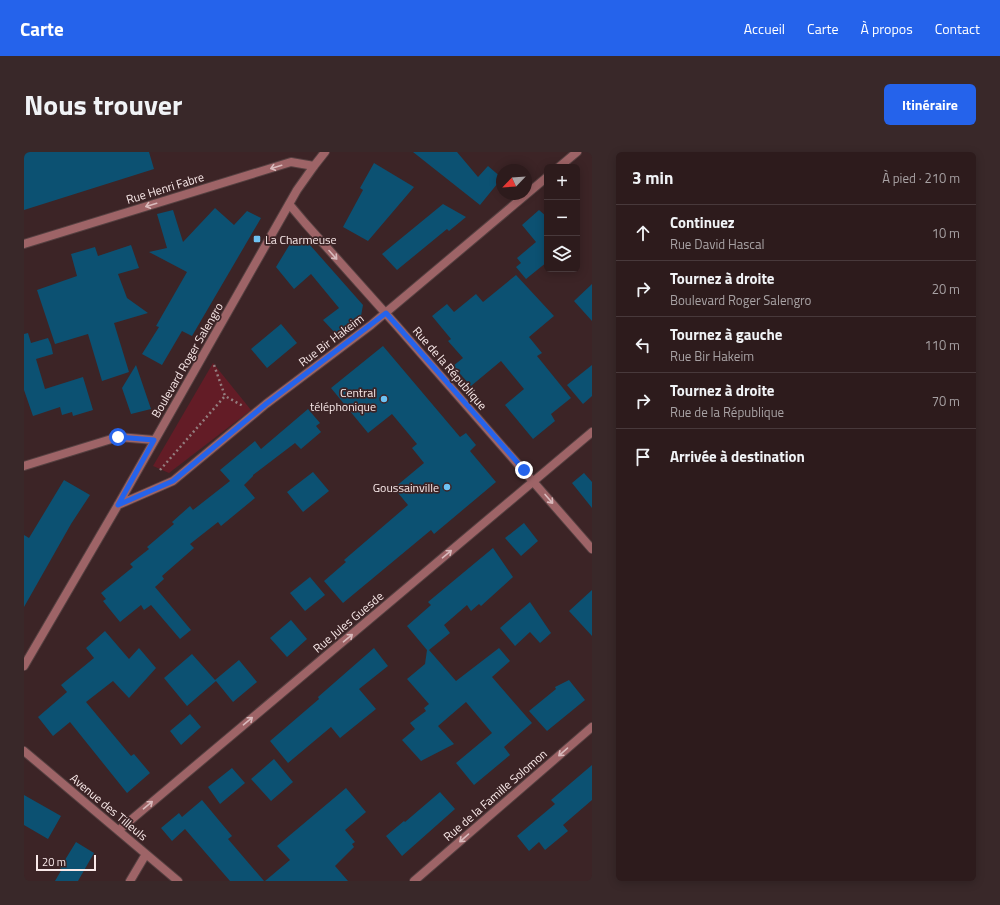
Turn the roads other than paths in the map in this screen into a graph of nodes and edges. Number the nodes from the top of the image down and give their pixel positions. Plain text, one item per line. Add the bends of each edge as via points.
1 (325, 152) edge
2 (577, 152) edge
3 (563, 164) edge
4 (314, 166) junction
5 (544, 180) edge
6 (289, 204) junction
7 (24, 244) edge
8 (386, 313) junction
9 (592, 432) edge
10 (154, 440) junction
11 (24, 466) edge
12 (534, 482) junction
13 (118, 505) junction
14 (592, 549) edge
15 (24, 666) edge
16 (592, 727) edge
17 (24, 751) edge
18 (119, 830) junction
19 (146, 854) junction
20 (130, 881) edge
21 (178, 881) edge
22 (414, 881) edge

1 - 4 street, Boulevard Roger Salengro
2 - 3 street
4 - 6 street, Boulevard Roger Salengro
4 -> 7 street, Rue Henri Fabre via 291,162
5 - 8 street, Rue Bir Hakeim
6 -> 8 street, Rue de la République
6 - 10 street, Boulevard Roger Salengro
8 - 12 street, Rue de la République
8 - 13 street, Rue Bir Hakeim via 266,404 173,481
9 - 12 street, Rue Jules Guesde
10 - 11 street via 118,437
10 - 13 street, Boulevard Roger Salengro
12 -> 14 street, Rue de la République
18 -> 12 street, Rue Jules Guesde
13 - 15 street, Boulevard Roger Salengro
16 -> 22 street, Rue de la Famille Solomon
17 - 18 street, Avenue des Tilleuls
18 - 19 street, Avenue des Tilleuls
19 - 20 street
19 - 21 street, Avenue des Tilleuls

